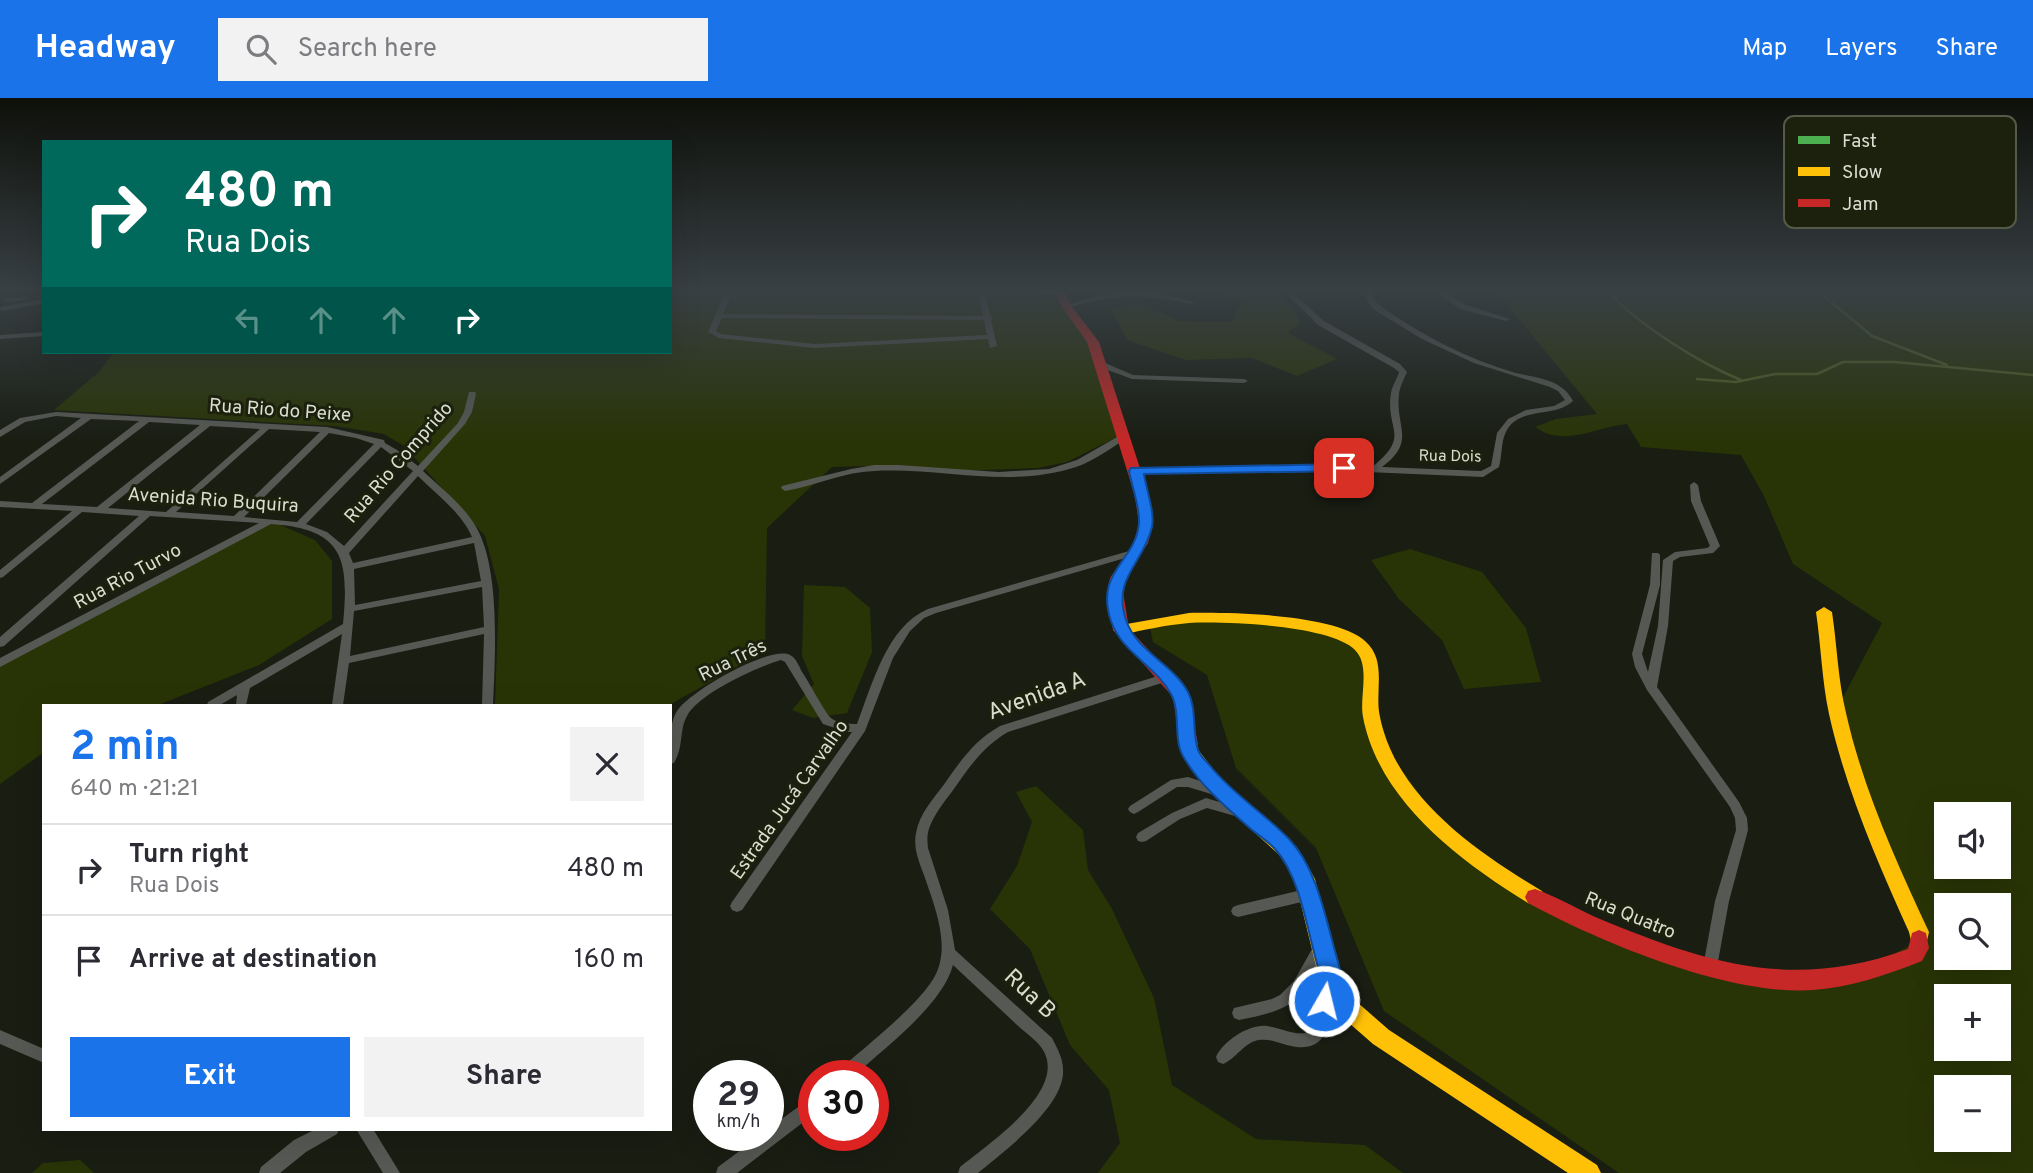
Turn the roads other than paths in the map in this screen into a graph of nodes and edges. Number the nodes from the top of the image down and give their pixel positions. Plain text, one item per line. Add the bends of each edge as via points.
1 (759, 340) edge
2 (992, 340) edge
3 (1091, 340) edge
4 (1351, 340) edge
5 (1430, 340) edge
6 (1100, 364) junction
7 (1244, 381) dead end
8 (472, 394) dead end
9 (88, 417) junction
10 (146, 420) junction
11 (208, 423) junction
12 (268, 426) junction
13 (327, 430) junction
14 (0, 434) edge
15 (1124, 436) junction
16 (381, 442) junction
17 (1375, 468) junction
18 (419, 471) junction
19 (1136, 471) junction
20 (0, 481) edge
21 (1693, 485) dead end
22 (785, 488) dead end
23 (0, 504) edge
24 (14, 505) junction
25 (34, 506) junction
26 (80, 509) junction
27 (100, 510) junction
28 (148, 513) junction
29 (167, 514) junction
30 (0, 516) edge
31 (236, 519) junction
32 (271, 521) junction
33 (300, 524) junction
34 (477, 539) junction
35 (344, 552) junction
36 (1136, 552) junction
37 (1656, 555) dead end
38 (349, 567) junction
39 (0, 575) edge
40 (485, 583) junction
41 (350, 609) junction
42 (1824, 612) dead end
43 (348, 626) junction
44 (487, 629) junction
45 (1121, 630) junction
46 (0, 643) edge
47 (343, 661) junction
48 (0, 663) edge
49 (1167, 677) junction
50 (245, 686) junction
51 (1651, 687) junction
52 (214, 704) edge
53 (241, 704) edge
54 (337, 704) edge
55 (488, 704) edge
56 (862, 728) junction
57 (672, 758) edge
58 (1221, 792) junction
59 (1134, 809) dead end
60 (1248, 815) junction
61 (1142, 837) dead end
62 (1310, 894) junction
63 (737, 906) dead end
64 (1238, 911) dead end
65 (1321, 946) junction
66 (948, 953) junction
67 (1710, 967) junction
68 (1333, 981) junction
69 (1239, 1013) dead end
70 (0, 1037) edge
71 (42, 1055) edge
72 (1223, 1057) dead end
73 (860, 1060) edge
74 (798, 1116) edge
75 (327, 1131) edge
76 (365, 1131) edge
77 (268, 1173) edge
78 (392, 1173) edge
79 (724, 1173) edge
80 (966, 1173) edge
81 (1589, 1173) edge

1 - 2 street via 814,346
3 - 6 street
4 - 17 street via 1403,372 1395,394 1398,446
5 - 17 street, Rua Dois via 1483,365 1552,386 1569,401 1561,407 1525,411 1505,426 1495,467 1483,474
6 - 7 street via 1132,377
6 - 15 street
8 - 18 street, Rua Rio Comprido via 466,416
9 - 10 street, Rua Rio do Peixe
9 - 14 street, Rua Rio do Peixe via 43,415 18,422
9 - 20 street
10 - 11 street, Rua Rio do Peixe
10 - 25 street
11 - 12 street, Rua Rio do Peixe
11 - 27 street
12 - 13 street, Rua Rio do Peixe
12 - 29 street
13 - 16 street, Rua Rio do Peixe
13 - 31 street
15 - 19 street
15 - 22 street via 1076,464 1047,471 874,468
16 - 18 street, Rua Rio do Peixe
16 - 33 street
17 - 19 street, Rua Dois
18 - 34 street, Rua Rio do Peixe via 463,515
18 - 35 street, Rua Rio Comprido
19 - 36 street via 1146,523
21 - 51 street via 1715,546 1668,560 1663,626
23 - 24 street, Avenida Rio Buquira
24 - 25 street, Avenida Rio Buquira
24 - 30 street
25 - 26 street, Avenida Rio Buquira
26 - 27 street, Avenida Rio Buquira
26 - 39 street
27 - 28 street, Avenida Rio Buquira
28 - 29 street, Avenida Rio Buquira
28 - 46 street
29 - 31 street, Avenida Rio Buquira
31 - 32 street, Avenida Rio Buquira
32 - 33 street, Avenida Rio Buquira
32 - 48 street, Rua Rio Turvo
33 - 35 street, Avenida Rio Buquira via 329,538
34 - 38 street
34 - 40 street, Rua Rio do Peixe
35 - 38 street
36 - 45 street via 1117,578
36 - 56 street, Estrada Jucá Carvalho via 920,616 888,659
37 - 51 street via 1655,585 1637,654
38 - 41 street
40 - 41 street
40 - 44 street, Rua Rio do Peixe
41 - 43 street
42 - 67 street, Rua Quatro via 1837,709 1854,780 1919,932 1919,948 1902,961 1835,980 1758,979
43 - 47 street
43 - 50 street
44 - 47 street
44 - 55 street, Rua Rio do Peixe
45 - 49 street
45 - 67 street, Rua Quatro via 1192,617 1327,630 1351,638 1370,664 1371,715 1378,738 1406,788 1444,832 1491,871 1538,899 1598,927
47 - 54 street
49 - 58 street via 1183,702 1190,753
49 - 66 street, Avenida A via 1004,729 972,754 922,832 922,851 945,927
50 - 52 street
50 - 53 street
51 - 67 street via 1741,818
56 - 57 street, Rua Três via 828,721 789,659 780,656 692,702 680,717
56 - 63 street, Estrada Jucá Carvalho
58 - 59 street via 1175,783
58 - 60 street
60 - 61 street via 1206,803
60 - 62 street via 1291,854
62 - 64 street
62 - 65 street
65 - 68 street
65 - 69 street via 1303,982 1287,999
66 - 73 street, Avenida A via 944,973 933,991
66 - 80 street, Rua B via 1047,1043 1056,1072 1041,1105
68 - 72 street via 1325,993 1323,1025 1311,1038 1301,1041 1258,1034 1247,1037
68 - 81 street via 1364,1025
70 - 71 street
74 - 79 street
75 - 77 street via 300,1146
76 - 78 street

